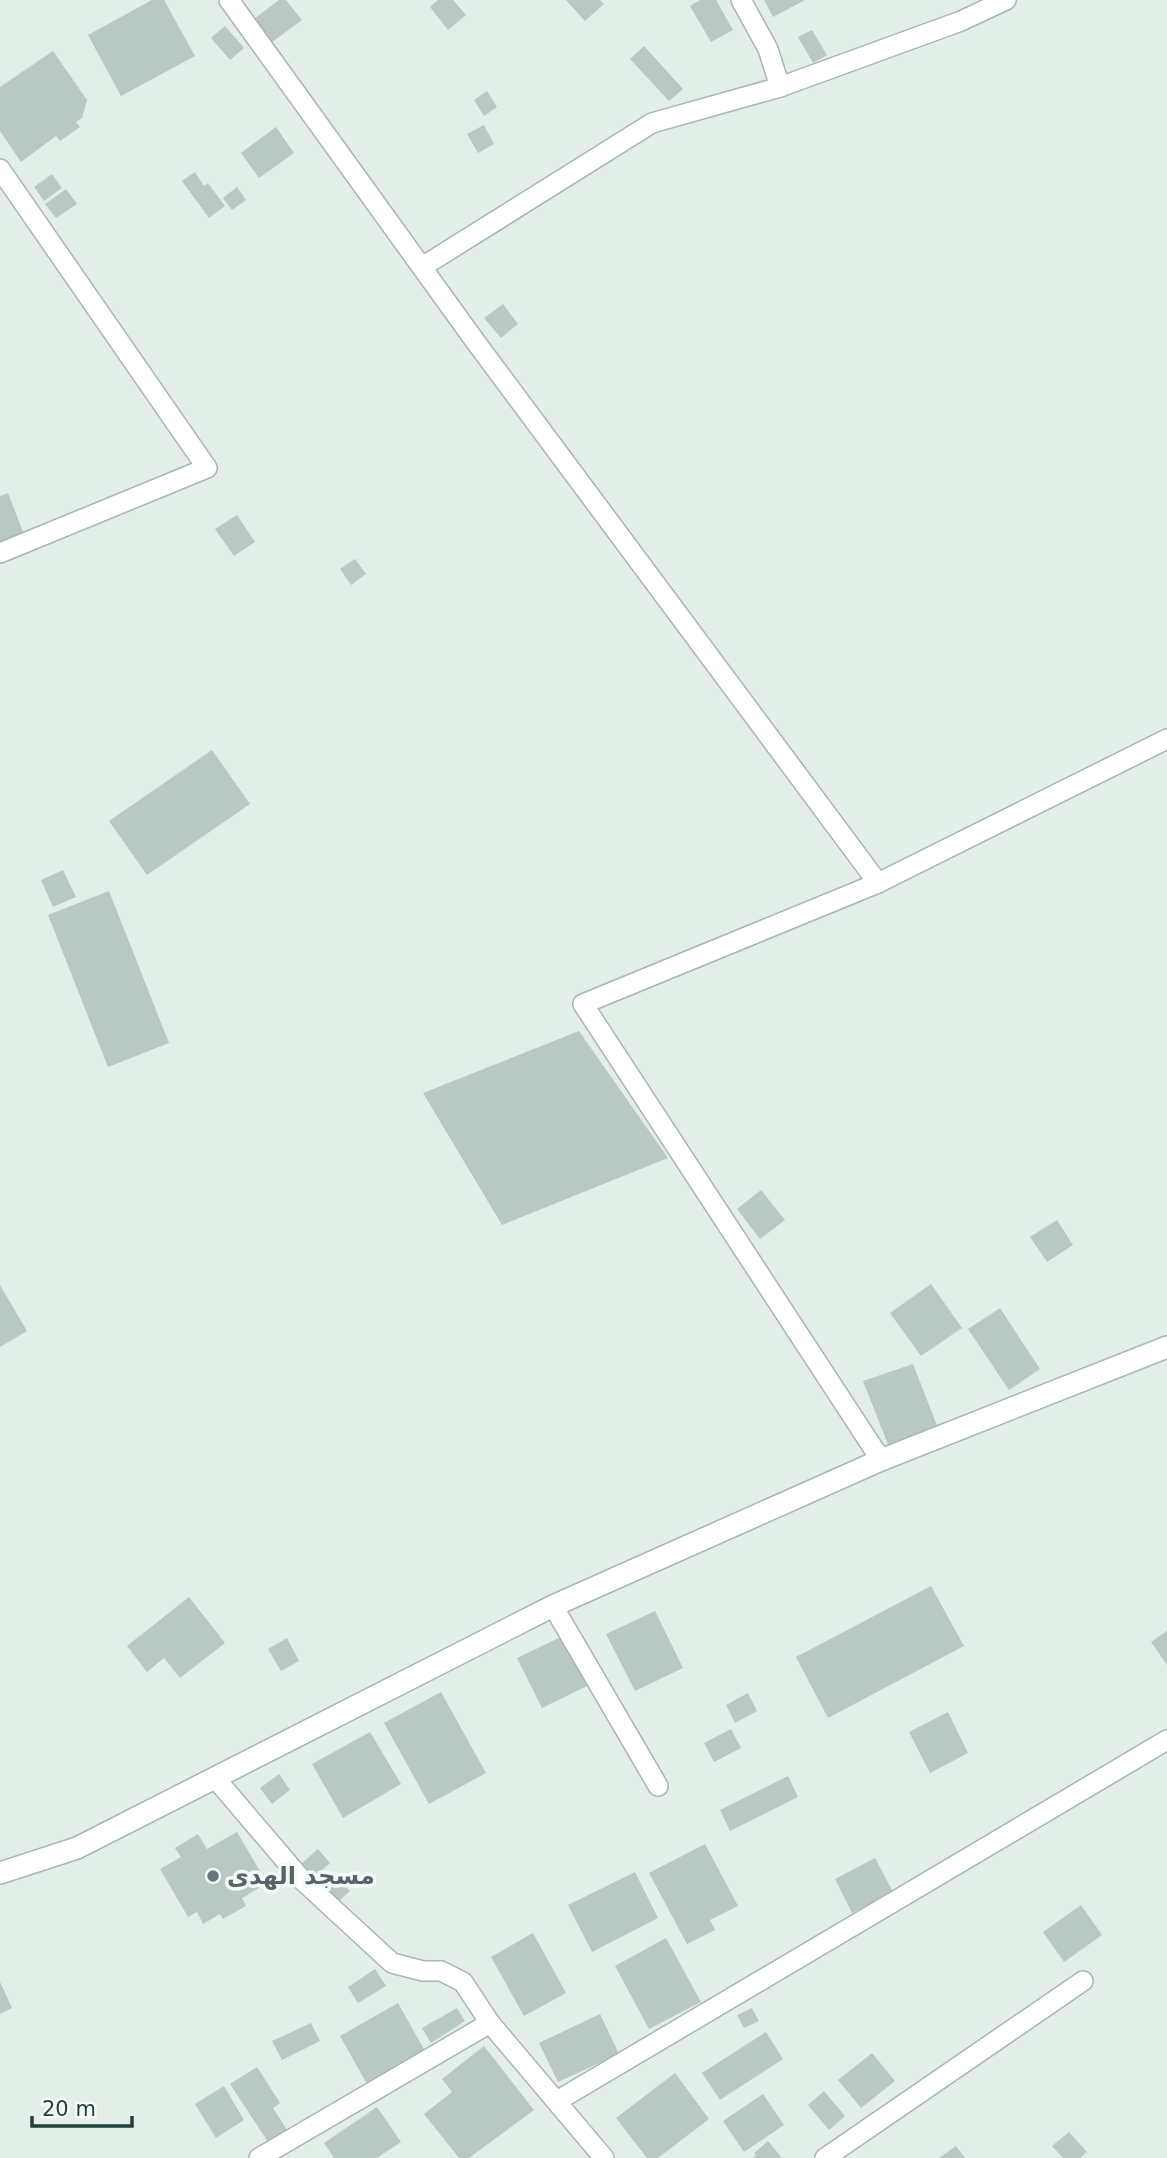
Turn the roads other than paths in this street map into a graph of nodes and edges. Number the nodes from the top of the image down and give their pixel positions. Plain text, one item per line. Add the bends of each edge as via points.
1 (229, 0) edge
2 (741, 0) edge
3 (1006, 0) edge
4 (780, 87) junction
5 (0, 169) edge
6 (422, 267) junction
7 (0, 553) edge
8 (1167, 738) edge
9 (878, 883) junction
10 (1167, 1347) edge
11 (881, 1460) junction
12 (553, 1606) junction
13 (1167, 1740) edge
14 (216, 1779) junction
15 (658, 1786) dead end
16 (0, 1873) edge
17 (1083, 1981) dead end
18 (490, 2023) junction
19 (557, 2101) junction
20 (259, 2158) edge
21 (604, 2158) edge
22 (825, 2158) edge

1 - 6 lane
2 - 4 lane via 768,48
3 - 4 lane
4 - 6 lane via 652,124
5 - 7 lane via 207,468
6 - 9 lane
8 - 9 lane
9 - 11 lane via 583,1004
10 - 11 street
11 - 12 street
12 - 14 street
12 - 15 lane
13 - 19 lane
14 - 16 street via 77,1848
14 - 18 lane via 302,1881 366,1942 392,1963 441,1971 463,1982
17 - 22 lane
18 - 19 lane
18 - 20 lane
19 - 21 lane

